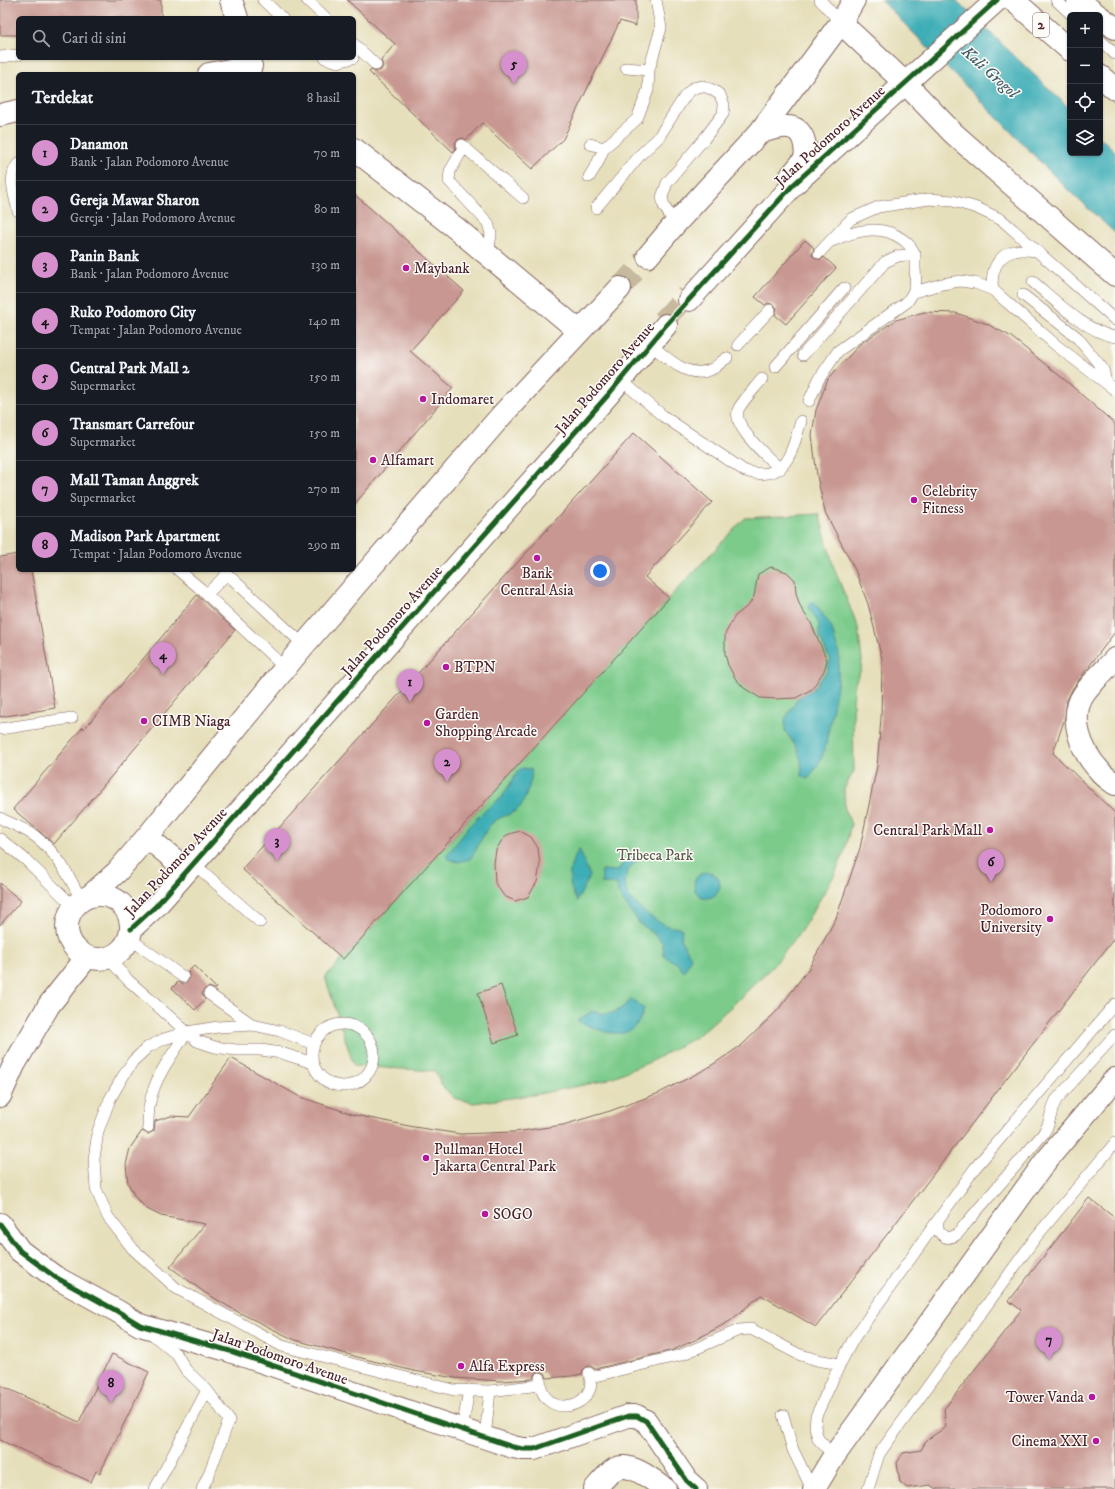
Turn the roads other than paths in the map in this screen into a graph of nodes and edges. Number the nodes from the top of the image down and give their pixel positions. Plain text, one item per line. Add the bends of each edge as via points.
1 (231, 0) edge
2 (263, 0) edge
3 (307, 0) edge
4 (656, 0) edge
5 (820, 0) edge
6 (854, 0) edge
7 (997, 0) edge
8 (1013, 0) edge
9 (1056, 0) edge
10 (1078, 0) edge
11 (1069, 12) edge
12 (1094, 12) edge
13 (235, 16) edge
14 (280, 16) edge
15 (324, 16) edge
16 (1103, 19) edge
17 (842, 22) junction
18 (1115, 28) edge
19 (1103, 43) edge
20 (356, 46) edge
21 (1068, 48) edge
22 (1115, 54) edge
23 (16, 55) edge
24 (365, 55) junction
25 (356, 57) edge
26 (0, 58) edge
27 (332, 60) edge
28 (346, 60) edge
29 (376, 65) dead end
30 (253, 66) edge
31 (626, 68) dead end
32 (649, 70) junction
33 (219, 72) edge
34 (1103, 79) edge
35 (907, 83) junction
36 (1115, 89) edge
37 (16, 111) edge
38 (0, 115) edge
39 (760, 132) junction
40 (590, 144) dead end
41 (604, 148) junction
42 (356, 151) edge
43 (16, 166) edge
44 (589, 177) dead end
45 (523, 198) dead end
46 (16, 199) edge
47 (596, 208) dead end
48 (675, 224) junction
49 (1036, 251) junction
50 (915, 254) junction
51 (488, 255) junction
52 (648, 256) tunnel mouth
53 (1115, 275) edge
54 (1033, 282) dead end
55 (620, 288) tunnel mouth
56 (844, 288) dead end
57 (994, 290) junction
58 (914, 292) junction
59 (1023, 295) dead end
60 (770, 310) dead end
61 (1115, 320) edge
62 (579, 331) junction
63 (1115, 337) edge
64 (650, 344) junction
65 (738, 345) dead end
66 (803, 355) dead end
67 (726, 358) dead end
68 (774, 367) dead end
69 (762, 379) dead end
70 (1106, 382) junction
71 (614, 387) junction
72 (1115, 390) edge
73 (809, 401) dead end
74 (801, 422) dead end
75 (780, 469) junction
76 (180, 572) edge
77 (207, 594) junction
78 (304, 645) junction
79 (1115, 659) edge
80 (285, 668) junction
81 (72, 718) dead end
82 (0, 729) edge
83 (1115, 784) edge
84 (0, 818) edge
85 (147, 837) junction
86 (0, 839) edge
87 (190, 867) junction
88 (82, 901) junction
89 (260, 922) dead end
90 (130, 933) junction
91 (97, 957) junction
92 (184, 976) dead end
93 (210, 994) dead end
94 (1115, 1004) edge
95 (254, 1025) junction
96 (187, 1032) junction
97 (1115, 1035) edge
98 (314, 1044) junction
99 (313, 1063) junction
100 (1115, 1079) edge
101 (0, 1096) edge
102 (1030, 1104) junction
103 (1053, 1107) junction
104 (148, 1127) dead end
105 (1115, 1143) edge
106 (938, 1220) junction
107 (0, 1224) edge
108 (140, 1325) junction
109 (840, 1364) junction
110 (207, 1390) junction
111 (469, 1390) junction
112 (490, 1390) junction
113 (783, 1415) dead end
114 (462, 1430) junction
115 (485, 1437) junction
116 (834, 1456) junction
117 (687, 1486) edge
118 (155, 1489) edge
119 (202, 1489) edge
120 (595, 1489) edge
121 (665, 1489) edge
122 (813, 1489) edge
123 (868, 1489) edge

1 - 13 main road
2 - 14 lane
3 - 15 lane
4 - 32 lane via 661,28
5 - 17 lane
6 - 17 main road
7 - 35 main road, Jalan Podomoro Avenue
8 - 21 main road, 2
9 - 11 lane
10 - 12 main road
16 - 18 main road
17 - 35 main road
17 - 39 main road
19 - 22 lane
20 - 24 lane
23 - 26 lane
24 - 25 lane
24 - 29 lane
27 - 28 lane
30 - 33 main road
31 - 32 lane
32 - 41 lane via 648,90 637,119
34 - 36 main road
35 - 39 main road, Jalan Podomoro Avenue via 792,185 688,298 805,160 804,139 792,128 781,127
35 - 53 main road via 953,134
37 - 38 main road
39 - 48 main road
40 - 41 lane
41 - 44 lane
42 - 51 main road
43 - 46 lane via 12,176
45 - 51 lane via 463,146 450,171 449,181 488,223 492,234
47 - 48 lane via 641,154 658,138 685,96 693,88 703,86 720,95 724,104 723,114 667,183 662,197 664,206
48 - 52 main road
49 - 50 lane via 1002,220 977,208 953,201 929,199 878,208 851,219 822,249 844,236 875,230 899,236
49 - 57 lane via 1013,251 1004,256 993,271
49 - 61 lane
50 - 58 lane
50 - 66 lane via 898,256 885,262
51 - 62 main road
54 - 63 lane via 1085,324
55 - 62 main road
56 - 68 lane
57 - 58 lane via 960,281
57 - 70 lane via 1056,346
58 - 73 lane via 907,302 838,352 819,379
59 - 70 lane via 1077,337 1103,369
60 - 65 lane
62 - 78 main road via 501,416
64 - 67 lane via 680,368 691,371 713,369
64 - 71 main road, Jalan Podomoro Avenue
64 - 71 main road, Jalan Podomoro Avenue via 665,323 622,366
69 - 75 lane via 738,409 737,416 740,426
70 - 72 lane
71 - 75 lane via 663,416 745,471 762,475
71 - 87 main road, Jalan Podomoro Avenue
74 - 75 lane via 793,449
76 - 77 lane
77 - 78 lane via 227,574
77 - 80 lane
78 - 80 main road
79 - 83 main road via 1084,693 1076,719 1086,753 1099,771
80 - 85 main road
81 - 82 lane
84 - 88 lane via 36,837 59,860
85 - 87 main road, Jalan Podomoro Avenue
85 - 88 main road via 117,872
86 - 88 lane
87 - 89 lane
87 - 90 main road, Jalan Podomoro Avenue
88 - 90 main road via 101,895 119,902 130,919
88 - 91 main road via 69,915 68,935 79,952
90 - 91 main road via 124,947 116,953
90 - 92 lane
91 - 96 lane via 128,980
91 - 101 main road via 49,1006 14,1065
93 - 95 lane
94 - 102 lane
95 - 96 lane
95 - 98 lane via 280,1031
96 - 99 lane via 197,1041 215,1047 281,1053
96 - 104 lane via 156,1084 150,1102
96 - 111 lane via 148,1047 133,1061 110,1098 98,1131 94,1159 96,1189 108,1217 133,1250 176,1288 282,1346 454,1390
97 - 103 lane via 1056,1100
98 - 99 lane
98 - 99 lane via 327,1028 348,1023 358,1026 366,1033 373,1042 375,1052 374,1063 369,1073 353,1085 333,1085 324,1080
100 - 116 main road via 1045,1162
102 - 103 lane via 1043,1103
102 - 106 lane via 976,1168
103 - 106 lane via 1043,1134 963,1228 948,1237 938,1232
105 - 123 lane via 1036,1237 879,1454
106 - 109 lane via 854,1338
107 - 108 main road, Jalan Podomoro Avenue via 20,1251 55,1277
108 - 110 lane via 177,1355 186,1370
108 - 114 main road, Jalan Podomoro Avenue via 230,1351
109 - 112 lane via 798,1354 751,1329 739,1330 681,1355 590,1375 587,1394 574,1405 565,1407 548,1400 543,1394 540,1382
109 - 116 lane via 816,1416 815,1427 818,1438
110 - 118 lane
110 - 119 lane via 229,1420
111 - 112 lane
111 - 114 lane
112 - 115 lane
113 - 122 lane via 793,1450
114 - 115 main road, Jalan Podomoro Avenue
115 - 117 main road, Jalan Podomoro Avenue via 513,1447 534,1449 628,1416 637,1416 646,1421
116 - 122 main road
120 - 121 main road via 616,1469 624,1467 632,1468

